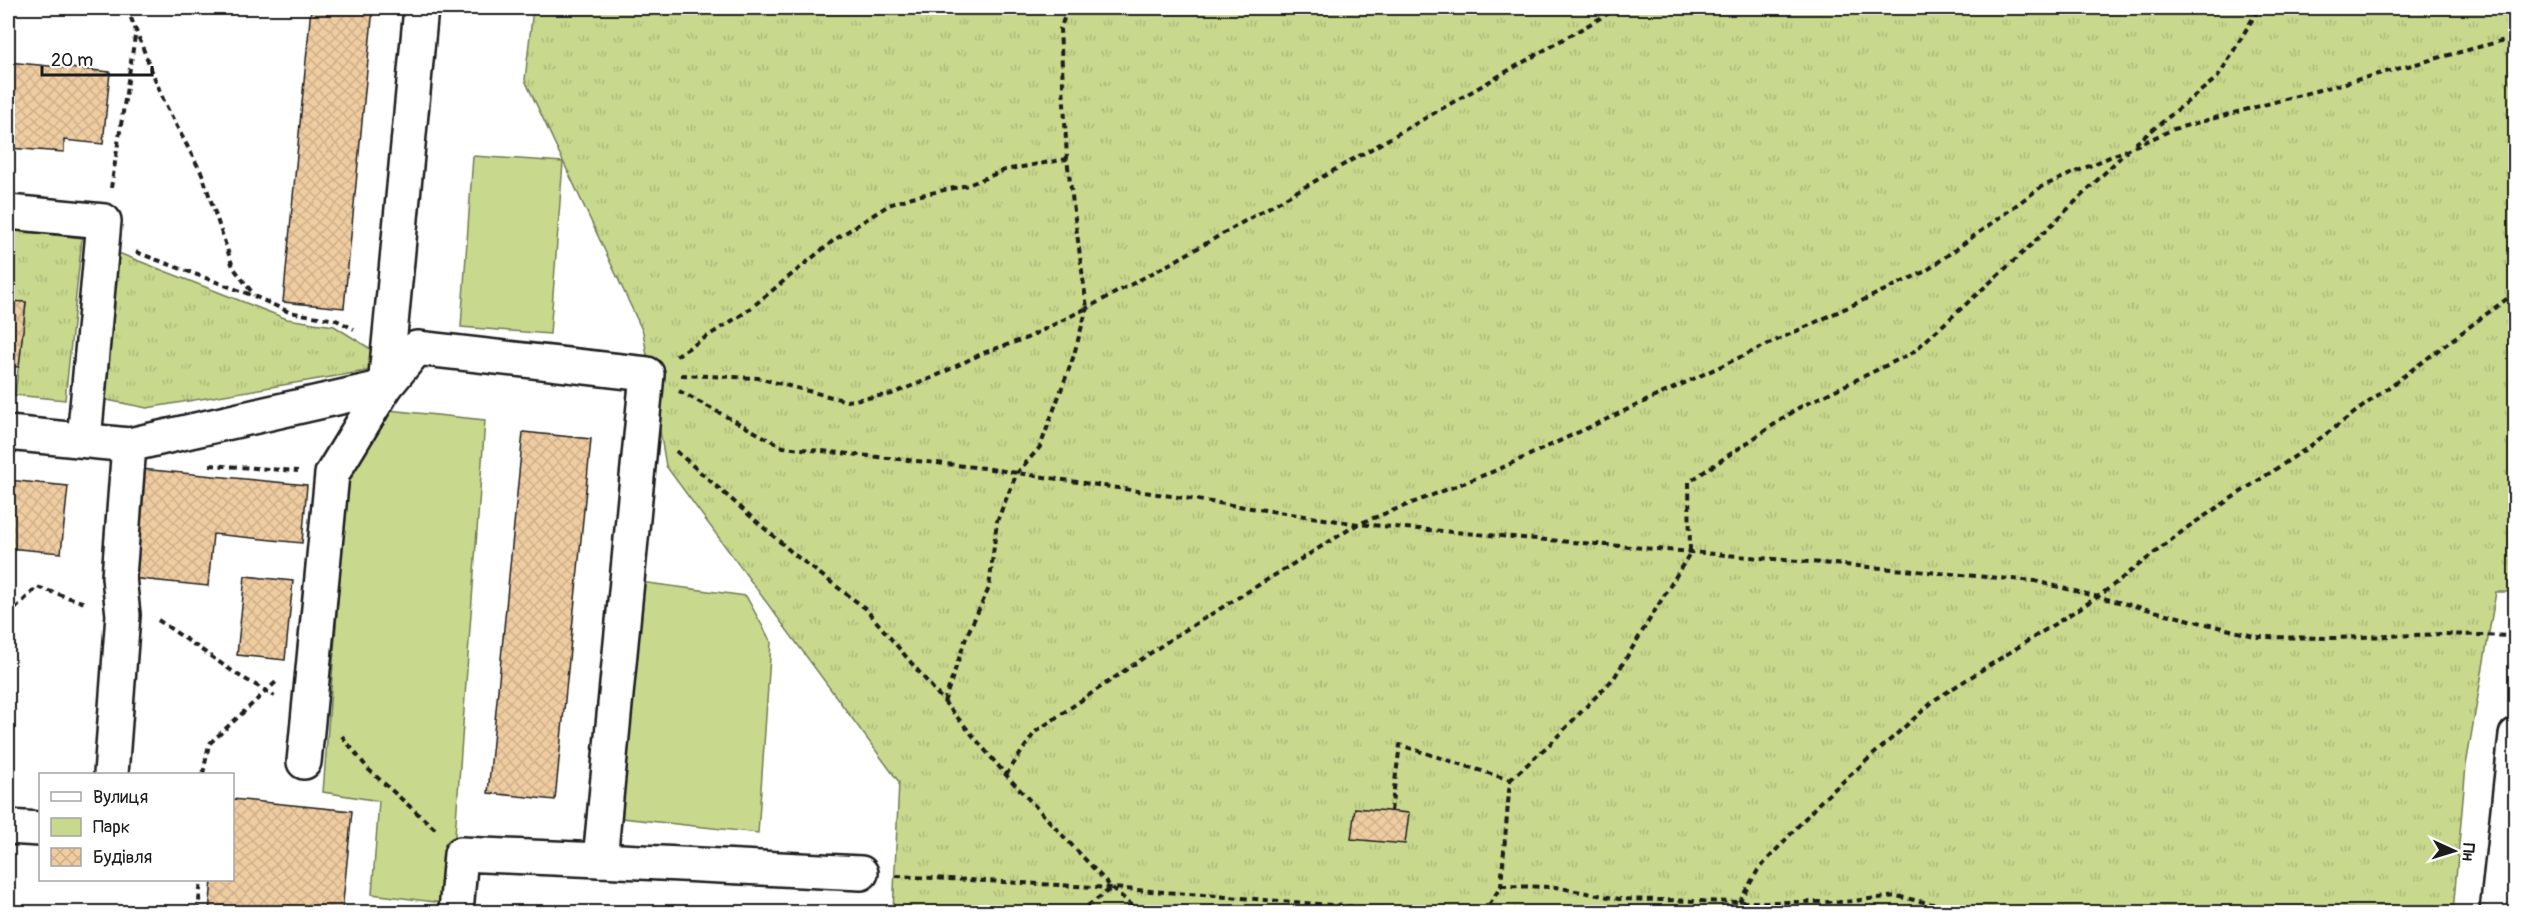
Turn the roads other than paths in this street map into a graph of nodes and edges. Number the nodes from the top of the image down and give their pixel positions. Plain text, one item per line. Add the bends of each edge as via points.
1 (421, 8) edge
2 (8, 212) edge
3 (385, 387) junction
4 (8, 434) edge
5 (84, 440) junction
6 (129, 445) junction
7 (2514, 753) edge
8 (304, 762) dead end
9 (111, 773) edge
10 (8, 827) edge
11 (39, 829) edge
12 (600, 860) junction
13 (861, 873) dead end
14 (456, 912) edge
15 (2497, 912) edge

1 - 3 lane
2 - 5 lane via 103,230
3 - 6 lane
3 - 8 lane via 332,474
3 - 12 lane via 417,348 647,374
4 - 5 lane
5 - 6 lane
6 - 9 lane via 119,577 123,615
7 - 15 lane
10 - 11 lane
12 - 13 lane
12 - 14 lane via 461,854

